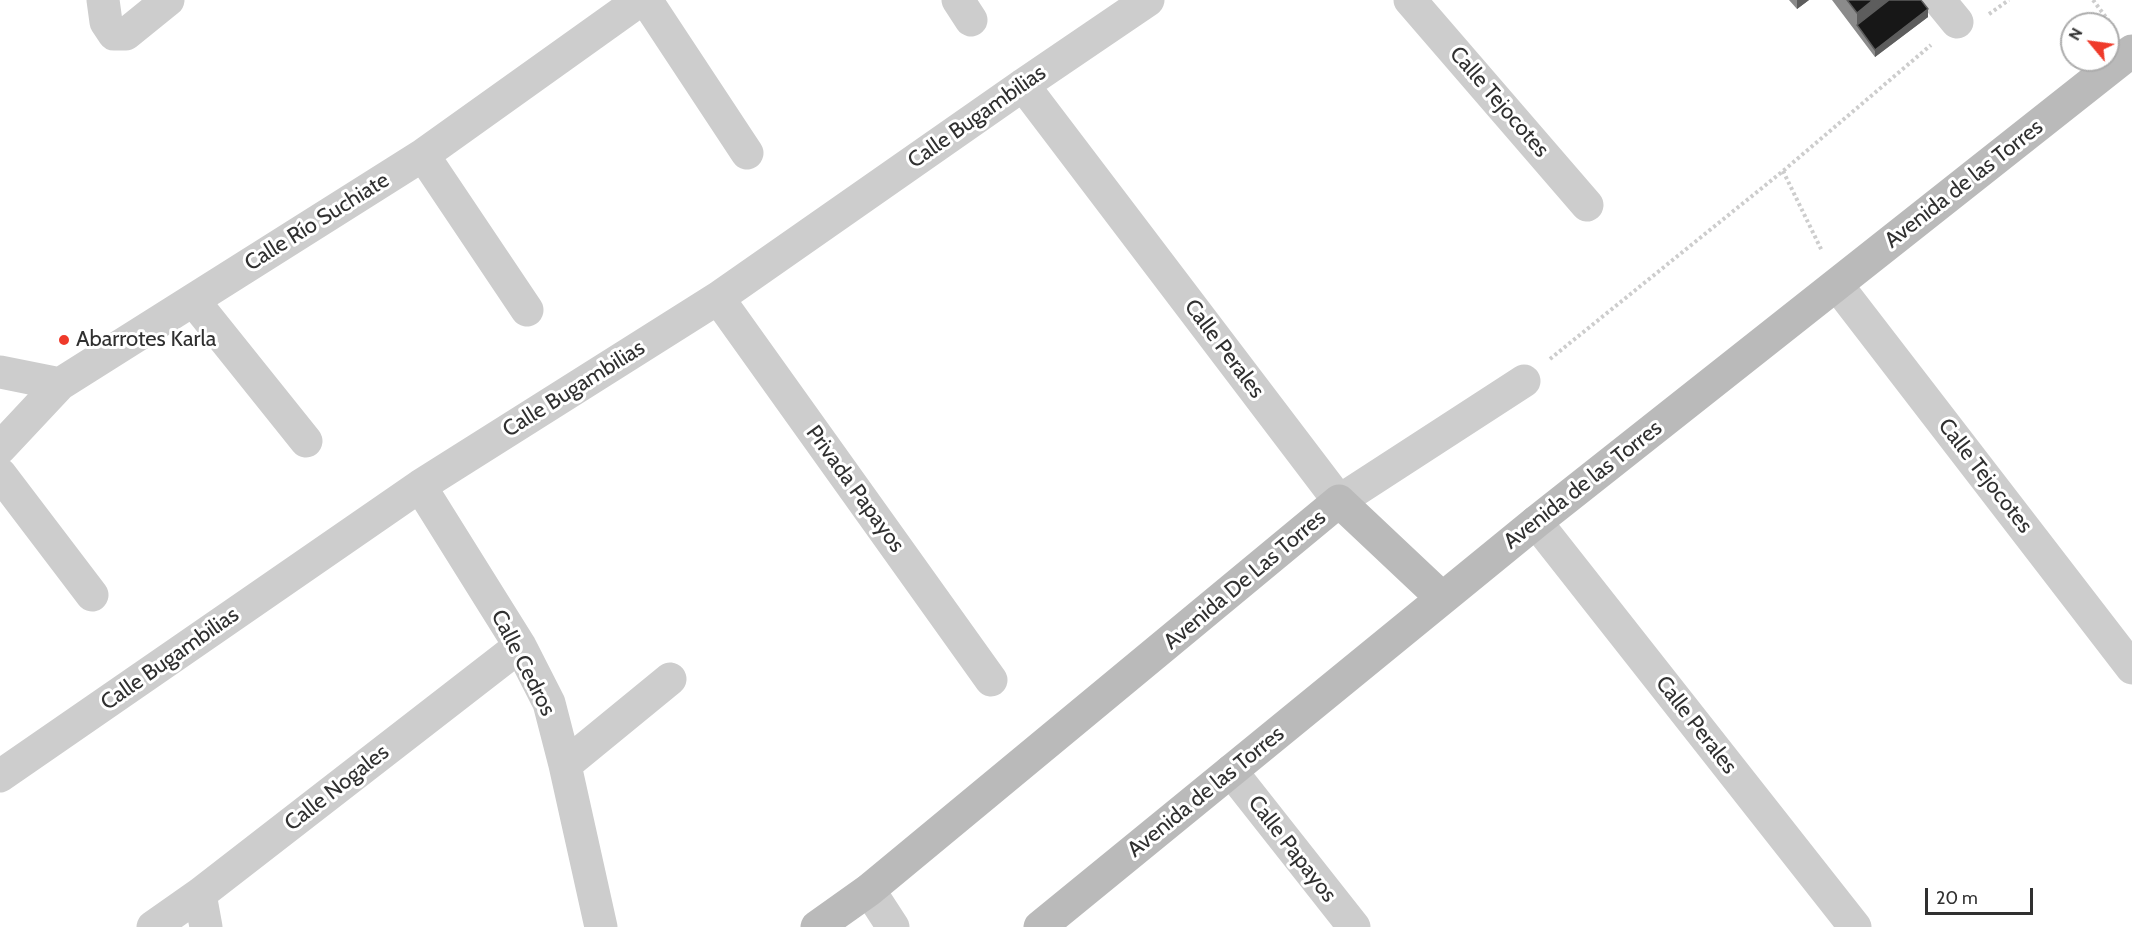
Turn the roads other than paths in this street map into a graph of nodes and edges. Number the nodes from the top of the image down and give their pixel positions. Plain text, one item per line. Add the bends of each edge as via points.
1 (103, 0) edge
2 (168, 0) edge
3 (640, 0) edge
4 (646, 0) edge
5 (1148, 0) edge
6 (1410, 0) edge
7 (2132, 51) edge
8 (1023, 85) junction
9 (747, 153) dead end
10 (423, 155) junction
11 (1587, 205) dead end
12 (1838, 285) junction
13 (718, 298) junction
14 (193, 300) junction
15 (527, 310) dead end
16 (0, 372) edge
17 (1524, 381) road end
18 (60, 384) junction
19 (306, 441) dead end
20 (0, 448) edge
21 (0, 474) edge
22 (420, 486) junction
23 (1339, 501) junction
24 (1536, 522) junction
25 (92, 595) dead end
26 (1442, 598) junction
27 (520, 646) junction
28 (2132, 668) edge
29 (670, 679) dead end
30 (991, 680) dead end
31 (565, 765) junction
32 (1231, 771) junction
33 (0, 776) edge
34 (869, 890) junction
35 (200, 894) junction
36 (153, 927) edge
37 (206, 927) edge
38 (601, 927) edge
39 (817, 927) edge
40 (893, 927) edge
41 (1040, 927) edge
42 (1354, 927) edge
43 (1856, 927) edge

1 - 2 street via 106,22 114,34 126,33
3 - 10 street, Calle Río Suchiate
4 - 9 street
5 - 8 street, Calle Bugambilias
6 - 11 street, Calle Tejocotes
7 - 12 main road, Avenida de las Torres
8 - 13 street, Calle Bugambilias
8 - 23 street, Calle Perales
10 - 14 street, Calle Río Suchiate
10 - 15 street
12 - 24 main road, Avenida de las Torres
12 - 28 street, Calle Tejocotes
13 - 22 street, Calle Bugambilias
13 - 30 street, Privada Papayos
14 - 18 street, Calle Río Suchiate
14 - 19 street
16 - 18 street
17 - 23 street, Avenida De Las Torres
18 - 20 street, Calle Río Suchiate
21 - 25 street
22 - 27 street, Calle Cedros
22 - 33 street, Calle Bugambilias
23 - 26 main road, Calle Perales
23 - 34 main road, Avenida De Las Torres
24 - 26 main road, Avenida de las Torres
24 - 43 street, Calle Perales
26 - 32 main road, Avenida de las Torres
27 - 31 street, Calle Cedros via 549,703
27 - 35 street, Calle Nogales
29 - 31 street
31 - 38 street, Calle Cedros
32 - 41 main road, Avenida de las Torres
32 - 42 street, Calle Papayos
34 - 39 main road, Avenida De Las Torres
34 - 40 street
35 - 36 street, Calle Nogales
35 - 37 street

